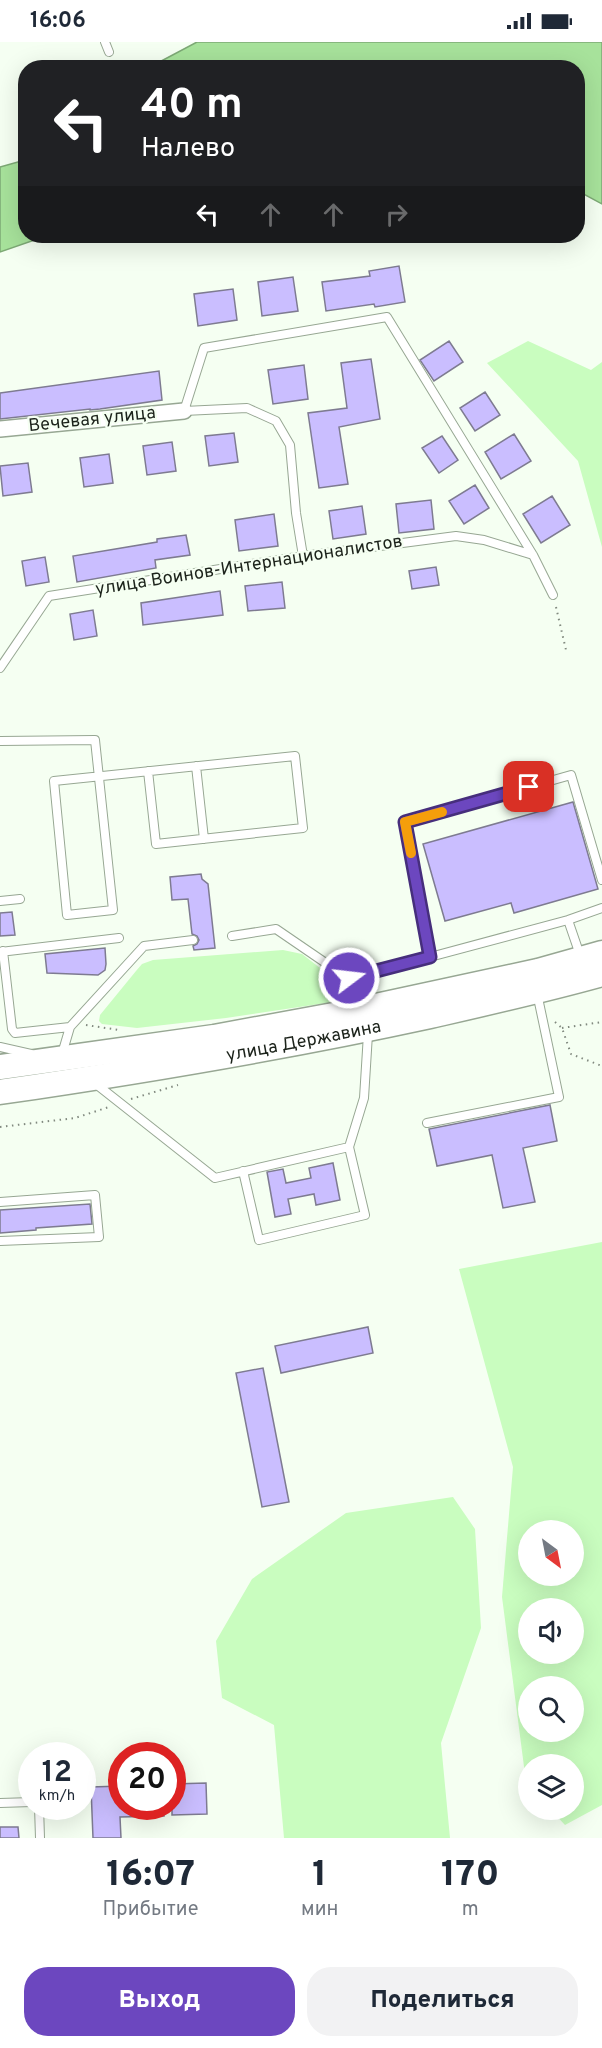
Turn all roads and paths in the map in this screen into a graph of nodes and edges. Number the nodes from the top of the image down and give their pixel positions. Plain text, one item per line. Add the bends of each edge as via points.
1 (105, 42) edge
2 (109, 52) dead end
3 (184, 411) junction
4 (0, 429) edge
5 (533, 555) junction
6 (303, 556) junction
7 (553, 595) joint
8 (566, 651) dead end
9 (0, 668) edge
10 (0, 741) edge
11 (196, 766) junction
12 (148, 771) junction
13 (99, 776) junction
14 (204, 839) junction
15 (602, 880) edge
16 (20, 899) dead end
17 (0, 901) edge
18 (602, 908) edge
19 (568, 920) junction
20 (232, 936) dead end
21 (119, 938) dead end
22 (193, 940) dead end
23 (2, 952) edge
24 (592, 956) edge
25 (430, 957) junction
26 (602, 974) edge
27 (349, 978) junction
28 (538, 1000) junction
29 (368, 1019) junction
30 (602, 1022) edge
31 (72, 1026) junction
32 (562, 1028) junction
33 (129, 1031) dead end
34 (0, 1047) edge
35 (57, 1058) junction
36 (602, 1066) edge
37 (0, 1067) edge
38 (90, 1079) junction
39 (0, 1092) edge
40 (427, 1123) dead end
41 (349, 1146) junction
42 (243, 1172) junction
43 (0, 1202) edge
44 (0, 1241) edge
45 (18, 1802) edge
46 (0, 1803) edge
47 (39, 1820) edge
48 (40, 1838) edge

1 - 2 lane
3 - 4 street, Вечевая улица
3 - 5 lane via 204,348 387,316
3 - 6 lane via 247,408 276,421 290,445
5 - 6 lane, улица Воинов-Интернационалистов via 456,536
5 - 7 lane
6 - 9 lane, улица Воинов-Интернационалистов via 49,596
7 - 8 path
10 - 13 lane via 95,740
11 - 12 lane
11 - 14 lane
11 - 14 lane via 295,756 303,828
12 - 13 lane
12 - 14 lane via 156,844
13 - 13 lane via 113,910 67,915 54,781
15 - 25 lane via 571,775 405,822
16 - 17 lane
18 - 19 lane
19 - 24 lane
19 - 25 lane
20 - 27 lane via 276,929
21 - 23 lane
22 - 31 lane via 144,946
23 - 31 lane via 15,1033
24 - 29 main road, улица Державина
25 - 27 lane
26 - 28 main road, улица Державина
27 - 29 lane
28 - 29 main road, улица Державина
28 - 32 path
28 - 40 lane via 559,1097
29 - 35 main road, улица Державина
29 - 38 main road, улица Державина via 218,1059
29 - 41 lane via 364,1098
30 - 32 path
31 - 33 path
31 - 35 lane
32 - 36 path via 571,1054
34 - 35 lane
35 - 37 main road, улица Державина
38 - 39 main road, улица Державина
38 - 42 lane via 215,1178
41 - 42 lane
41 - 42 lane via 365,1215 259,1240
43 - 44 lane via 95,1196 99,1237
45 - 46 lane
47 - 48 lane

